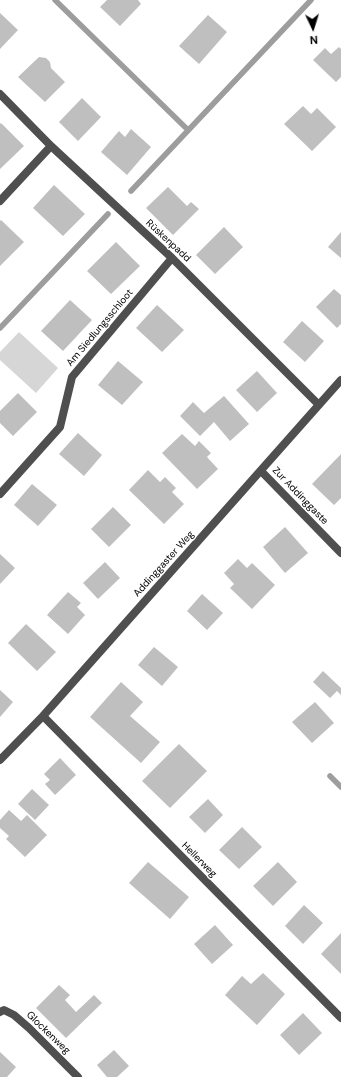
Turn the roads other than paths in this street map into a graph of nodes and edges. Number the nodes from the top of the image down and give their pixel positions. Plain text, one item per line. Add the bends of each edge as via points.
1 (0, 94) edge
2 (52, 146) junction
3 (0, 201) edge
4 (172, 258) junction
5 (341, 380) edge
6 (319, 405) junction
7 (261, 471) junction
8 (0, 494) edge
9 (341, 553) edge
10 (43, 716) junction
11 (0, 760) edge
12 (0, 1012) edge
13 (341, 1018) edge
14 (78, 1077) edge

1 - 2 street, Rüskenpadd
2 - 3 street
2 - 4 street, Rüskenpadd
4 - 6 street, Rüskenpadd
4 - 8 street, Am Siedlungsschloot via 72,377 60,427
5 - 6 street, Addinggaster Weg
6 - 7 street, Addinggaster Weg
7 - 9 street, Zur Addinggaste
7 - 10 street, Addinggaster Weg
10 - 11 street, Addinggaster Weg
10 - 13 street, Hellerweg
12 - 14 street, Glockenweg via 4,1010 14,1015 30,1028

